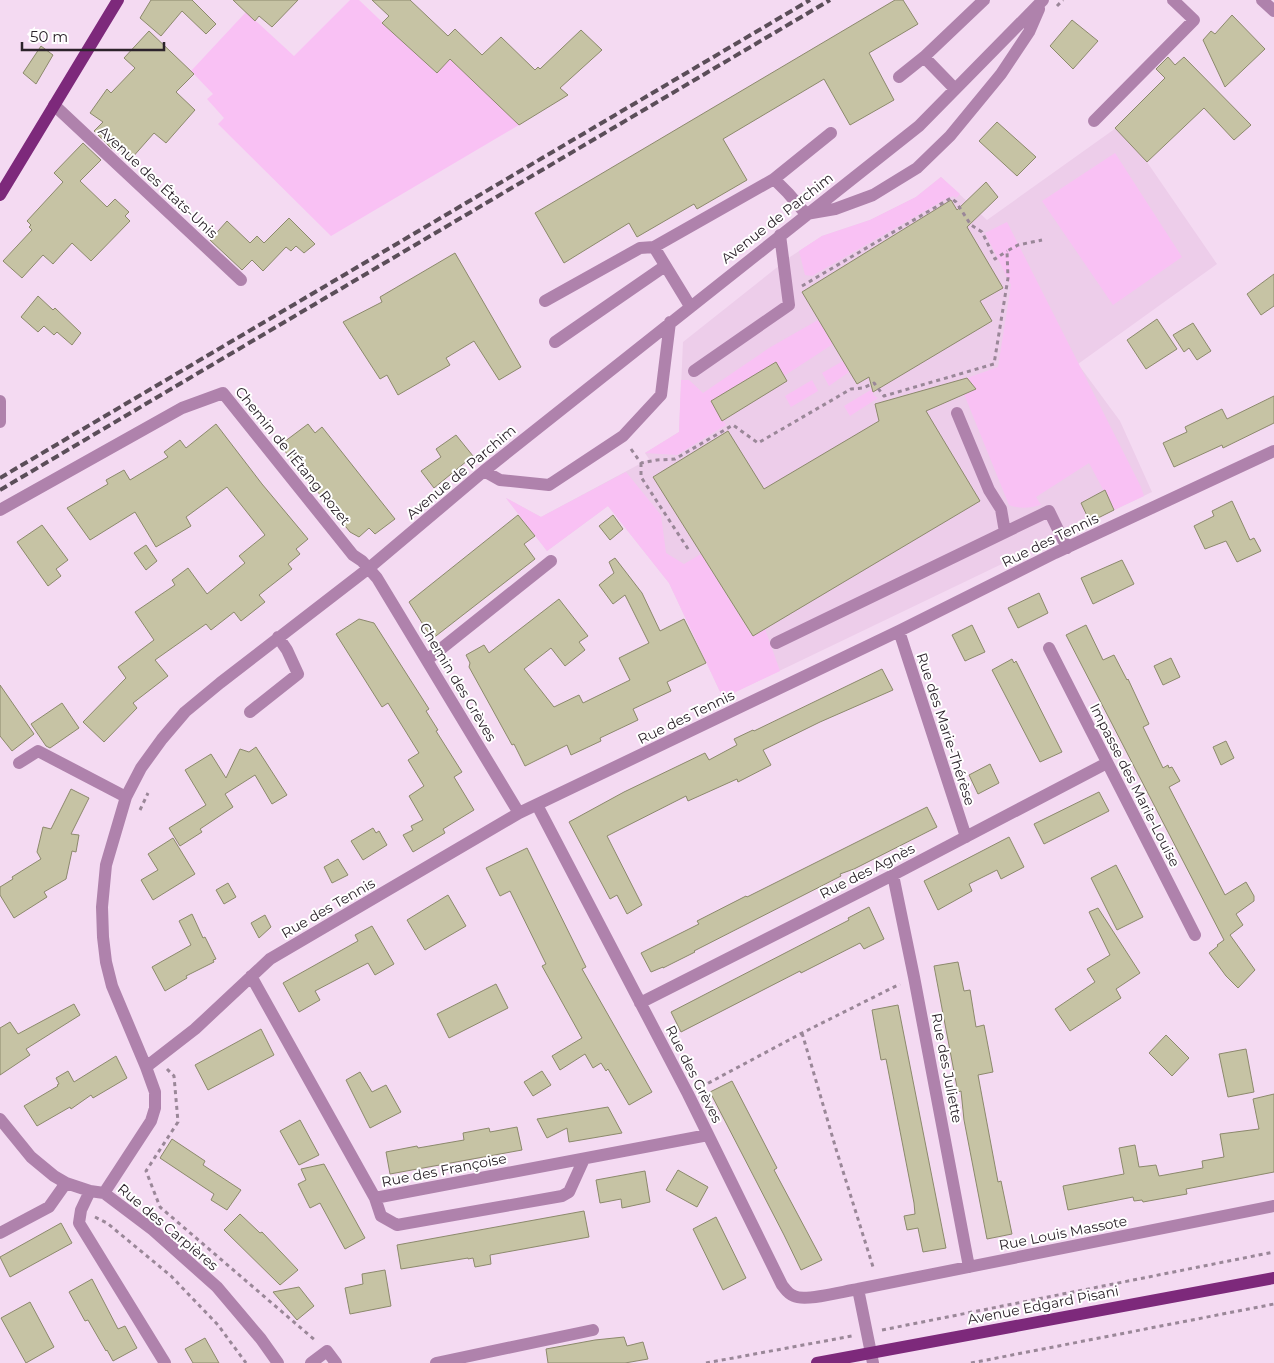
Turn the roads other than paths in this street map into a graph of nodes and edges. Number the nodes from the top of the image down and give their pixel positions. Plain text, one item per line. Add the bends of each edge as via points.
1 (118, 0) edge
2 (984, 0) edge
3 (1043, 0) edge
4 (1174, 0) edge
5 (1262, 0) edge
6 (1274, 11) edge
7 (924, 57) junction
8 (899, 77) dead end
9 (955, 89) junction
10 (54, 106) junction
11 (1094, 121) dead end
12 (831, 133) dead end
13 (774, 179) junction
14 (0, 195) edge
15 (806, 214) junction
16 (780, 235) junction
17 (654, 247) junction
18 (666, 266) junction
19 (241, 280) dead end
20 (545, 301) dead end
21 (690, 306) junction
22 (670, 322) junction
23 (555, 342) dead end
24 (694, 371) dead end
25 (0, 401) edge
26 (957, 414) dead end
27 (0, 422) edge
28 (1274, 451) edge
29 (484, 471) junction
30 (0, 510) edge
31 (1005, 532) junction
32 (1067, 548) junction
33 (551, 561) dead end
34 (369, 568) junction
35 (899, 631) junction
36 (278, 637) junction
37 (776, 643) dead end
38 (1049, 648) dead end
39 (426, 660) junction
40 (250, 712) dead end
41 (19, 763) dead end
42 (1107, 763) junction
43 (126, 797) junction
44 (537, 805) junction
45 (519, 813) junction
46 (966, 837) junction
47 (893, 875) junction
48 (1195, 935) dead end
49 (251, 976) junction
50 (640, 1003) junction
51 (151, 1062) junction
52 (0, 1118) edge
53 (708, 1135) junction
54 (584, 1159) junction
55 (66, 1183) junction
56 (90, 1191) junction
57 (104, 1193) junction
58 (375, 1198) junction
59 (1274, 1206) edge
60 (0, 1233) edge
61 (969, 1267) junction
62 (1274, 1278) edge
63 (858, 1289) junction
64 (593, 1330) dead end
65 (872, 1358) edge
66 (165, 1363) edge
67 (278, 1363) edge
68 (311, 1363) edge
69 (336, 1363) edge
70 (436, 1363) edge
71 (817, 1363) edge

1 - 10 main road
2 - 7 street
3 - 9 street, Avenue de Parchim
3 - 15 street via 1029,32 1001,74 950,136 917,168 873,195 835,209
4 - 11 street via 1194,20
5 - 6 street
7 - 8 street
7 - 9 street
9 - 15 street, Avenue de Parchim via 919,126
10 - 14 main road
10 - 19 street, Avenue des États-Unis
12 - 13 street
13 - 15 street
13 - 17 street
15 - 16 street, Avenue de Parchim
16 - 21 street, Avenue de Parchim
16 - 24 street via 789,305
17 - 18 street
17 - 20 street via 640,248
18 - 21 street
18 - 23 street
21 - 22 street, Avenue de Parchim
22 - 29 street, Avenue de Parchim
22 - 29 street via 661,395 623,436 549,485 500,480
25 - 27 street
26 - 31 street via 1001,509
28 - 32 street, Rue des Tennis
29 - 34 street, Avenue de Parchim
30 - 34 street, Chemin de l'Étang Rozet via 182,408 223,393 353,555
31 - 32 street via 1049,511
31 - 37 street
32 - 35 street, Rue des Tennis
33 - 39 street
34 - 36 street, Avenue de Parchim
34 - 39 street, Chemin des Grèves
35 - 44 street, Rue des Tennis
35 - 46 street, Rue des Marie-Thérèse
36 - 40 street via 298,674
36 - 43 street, Avenue de Parchim via 185,712 141,768
38 - 42 street, Impasse des Marie-Louise
39 - 45 street, Chemin des Grèves
41 - 43 street via 38,752
42 - 46 street, Rue des Agnès
42 - 48 street, Impasse des Marie-Louise
43 - 51 street, Avenue de Parchim via 106,865 103,937 112,986
44 - 45 street, Rue des Tennis
44 - 50 street, Rue des Grèves
45 - 49 street, Rue des Tennis via 270,959
46 - 47 street, Rue des Agnès
47 - 50 street, Rue des Agnès
47 - 61 street, Rue des Juliette
49 - 51 street, Rue des Tennis via 195,1029
49 - 58 street, Rue des Françoise
50 - 53 street, Rue des Grèves
51 - 57 street, Avenue de Parchim via 155,1108 152,1121
52 - 55 street, Rue des Carpières via 31,1157
53 - 54 street, Rue des Françoise
53 - 63 street, Rue des Grèves via 787,1293 804,1298
54 - 58 street, Rue des Françoise
54 - 58 street via 570,1192 562,1196 397,1225 381,1216
55 - 56 street, Rue des Carpières
55 - 60 street via 50,1207
56 - 57 street, Rue des Carpières
56 - 66 street via 80,1210 79,1223
57 - 67 street, Rue des Carpières via 153,1230 217,1287
59 - 61 street, Rue Louis Massote
61 - 63 street, Rue Louis Massote
62 - 65 main road, Avenue Edgard Pisani
63 - 65 street
64 - 70 street
65 - 71 main road, Avenue Edgard Pisani
68 - 69 street via 328,1351

